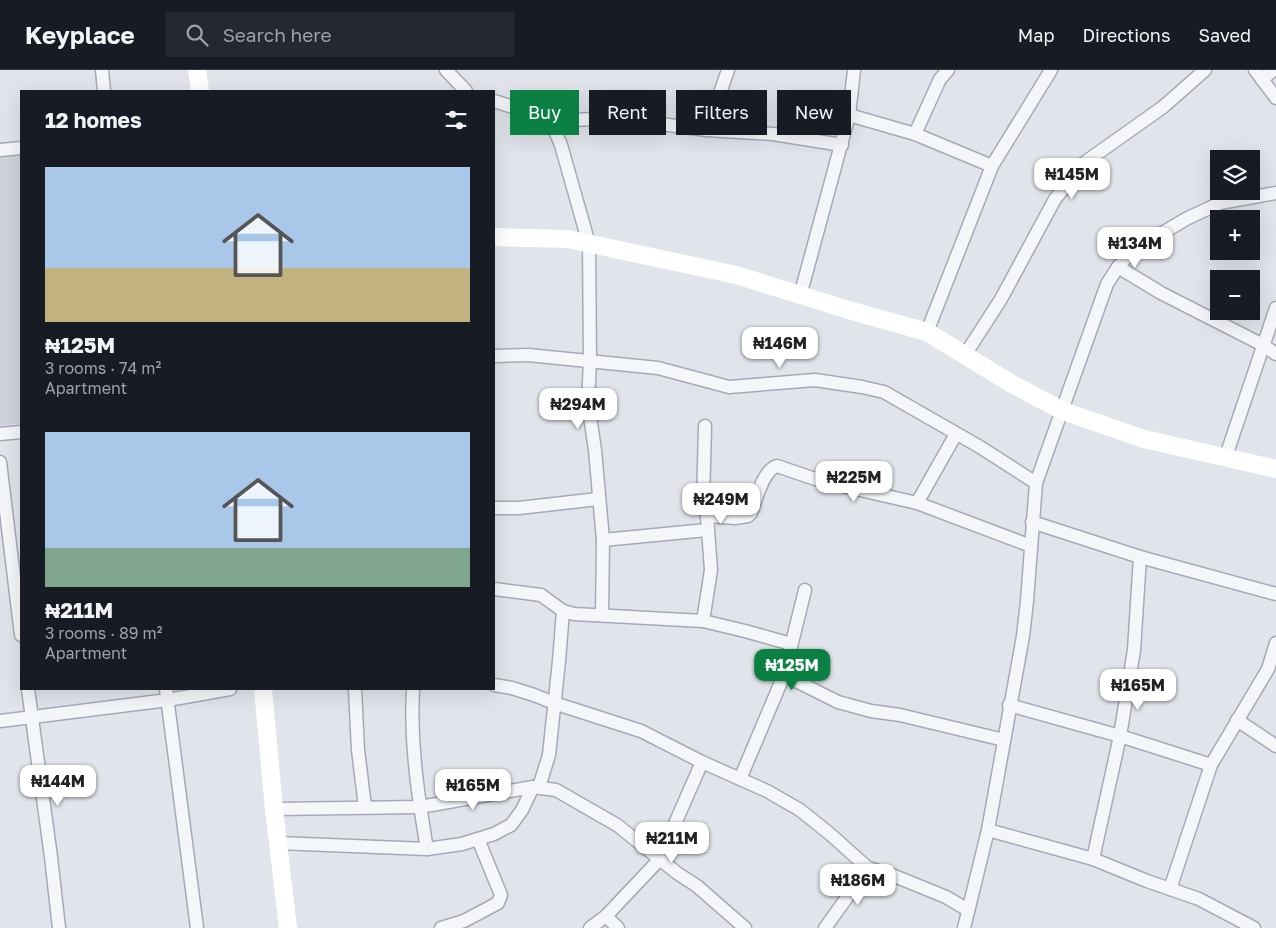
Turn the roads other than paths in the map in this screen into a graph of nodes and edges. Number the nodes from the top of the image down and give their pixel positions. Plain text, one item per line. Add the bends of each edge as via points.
1 (102, 70) edge
2 (197, 70) edge
3 (446, 70) edge
4 (728, 70) edge
5 (854, 70) edge
6 (948, 70) edge
7 (1051, 70) edge
8 (1205, 70) edge
9 (1273, 70) edge
10 (1259, 75) edge
11 (104, 90) edge
12 (200, 90) edge
13 (465, 90) edge
14 (721, 90) edge
15 (851, 97) edge
16 (1276, 98) edge
17 (495, 101) edge
18 (510, 106) edge
19 (851, 116) edge
20 (579, 120) edge
21 (676, 126) edge
22 (767, 134) edge
23 (915, 134) junction
24 (557, 135) edge
25 (844, 135) edge
26 (842, 145) junction
27 (20, 148) edge
28 (0, 150) edge
29 (992, 166) junction
30 (1276, 193) edge
31 (495, 237) edge
32 (589, 244) junction
33 (1118, 267) junction
34 (800, 296) junction
35 (1276, 308) edge
36 (927, 332) junction
37 (1264, 345) junction
38 (1276, 354) edge
39 (965, 355) junction
40 (495, 356) edge
41 (590, 360) junction
42 (1063, 411) junction
43 (705, 426) dead end
44 (20, 432) edge
45 (0, 434) edge
46 (956, 434) junction
47 (1225, 458) junction
48 (0, 462) edge
49 (1276, 469) edge
50 (1036, 483) junction
51 (598, 499) junction
52 (917, 503) junction
53 (495, 508) edge
54 (707, 516) junction
55 (1032, 522) junction
56 (707, 530) junction
57 (603, 540) junction
58 (1031, 546) junction
59 (1140, 557) junction
60 (495, 589) edge
61 (805, 590) dead end
62 (1276, 594) edge
63 (563, 611) junction
64 (602, 615) junction
65 (703, 621) junction
66 (20, 627) edge
67 (1276, 643) edge
68 (791, 644) junction
69 (784, 675) junction
70 (495, 686) edge
71 (28, 690) edge
72 (217, 690) edge
73 (263, 690) edge
74 (355, 690) edge
75 (413, 690) edge
76 (167, 694) edge
77 (554, 703) junction
78 (1009, 705) junction
79 (32, 718) junction
80 (1237, 720) junction
81 (0, 721) edge
82 (1120, 736) junction
83 (1004, 740) junction
84 (1276, 746) edge
85 (702, 762) junction
86 (1211, 765) junction
87 (740, 779) junction
88 (536, 787) junction
89 (365, 807) junction
90 (420, 807) junction
91 (274, 810) junction
92 (988, 830) junction
93 (478, 839) junction
94 (278, 843) junction
95 (427, 849) junction
96 (1093, 859) junction
97 (659, 860) junction
98 (868, 868) junction
99 (1170, 889) junction
100 (968, 910) junction
101 (606, 916) junction
102 (59, 928) edge
103 (197, 928) edge
104 (288, 928) edge
105 (441, 928) edge
106 (590, 928) edge
107 (618, 928) edge
108 (745, 928) edge
109 (825, 928) edge
110 (965, 928) edge
111 (1254, 928) edge

1 - 11 street
2 - 12 street
3 - 13 street
4 - 14 street
5 - 15 street
6 - 23 street via 940,79
7 - 29 street
8 - 39 street via 1162,107 1084,163 1055,199 1001,299
9 - 10 street
10 - 16 street
17 - 18 street
19 - 23 street
20 - 21 street via 614,118
22 - 26 street
23 - 29 street
24 - 32 street
25 - 26 street
26 - 34 street
27 - 28 street
29 - 36 street
30 - 33 street via 1220,203 1132,251
31 - 32 street via 568,239
32 - 34 street via 736,275
32 - 41 street
33 - 37 street via 1161,293
33 - 42 street via 1107,284
34 - 36 street
35 - 37 street
36 - 39 street
37 - 38 street
37 - 47 street
39 - 42 street
40 - 41 street
41 - 46 street via 658,368 729,387 815,380 862,387 884,392
41 - 51 street via 588,404
42 - 47 street via 1144,439
42 - 50 street
43 - 54 street via 702,488
44 - 45 street
46 - 50 street
46 - 52 street
47 - 49 street
48 - 66 street
50 - 55 street
51 - 53 street
51 - 57 street
52 - 54 street via 821,481 777,466 770,469 765,477 748,516
52 - 58 street
54 - 56 street
55 - 58 street
55 - 59 street
56 - 57 street
56 - 65 street via 711,570
57 - 64 street
58 - 78 street via 1023,636
59 - 62 street
59 - 82 street via 1134,650
60 - 63 street via 542,595
61 - 68 street
63 - 64 street
63 - 77 street
64 - 65 street
65 - 68 street
67 - 80 street via 1268,669
68 - 69 street
69 - 83 street via 838,702
69 - 87 street
70 - 77 street via 512,688
71 - 79 street
72 - 76 street
73 - 91 street
74 - 89 street
75 - 90 street via 412,730
76 - 79 street
76 - 103 street
77 - 85 street via 641,731
77 - 88 street via 549,755
78 - 82 street
78 - 83 street
79 - 81 street
79 - 102 street
80 - 84 street
80 - 86 street
82 - 86 street
82 - 96 street
83 - 92 street
85 - 87 street
85 - 97 street
86 - 99 street
87 - 98 street via 800,810
88 - 90 street
88 - 93 street via 510,824
88 - 97 street via 556,790 616,825
89 - 90 street
89 - 91 street
90 - 95 street
91 - 94 street
92 - 96 street
92 - 100 street
93 - 95 street
93 - 105 street via 501,895 498,903 464,921
94 - 95 street
94 - 104 street
96 - 99 street
97 - 101 street
97 - 108 street via 697,886
98 - 100 street via 946,897
98 - 109 street
99 - 111 street via 1199,899
100 - 110 street
101 - 106 street
101 - 107 street

